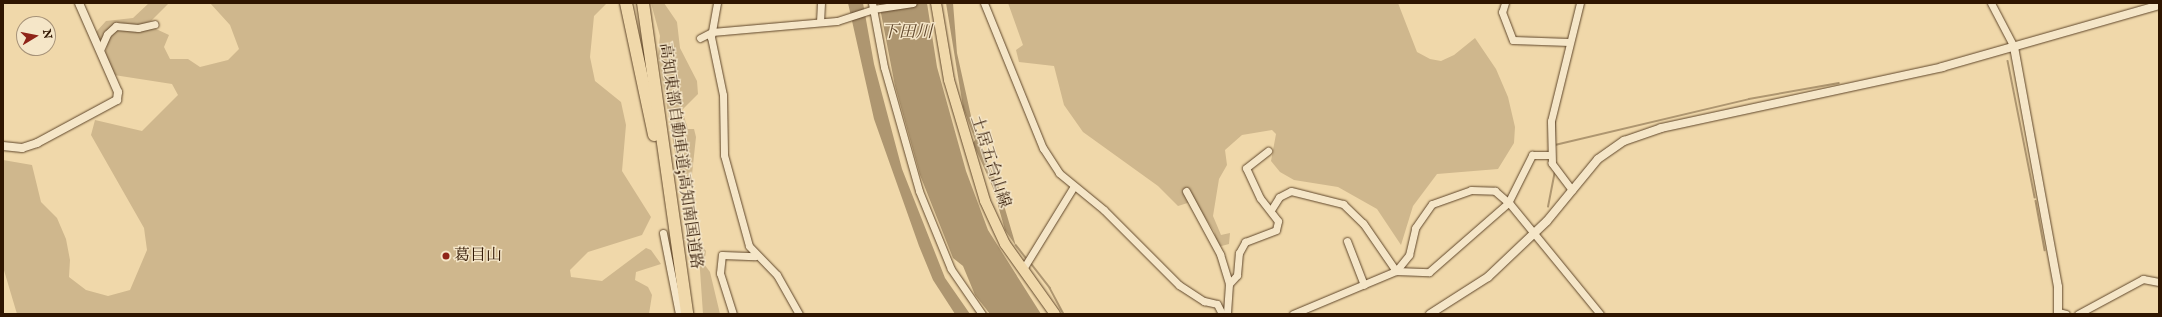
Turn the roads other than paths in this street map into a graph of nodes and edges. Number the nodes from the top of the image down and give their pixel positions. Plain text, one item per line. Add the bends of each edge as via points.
1 (80, 3) edge
2 (626, 3) edge
3 (644, 3) edge
4 (717, 3) edge
5 (821, 3) edge
6 (913, 3) edge
7 (936, 3) edge
8 (984, 3) edge
9 (1505, 3) edge
10 (1580, 3) edge
11 (1991, 3) edge
12 (2159, 5) edge
13 (874, 7) edge
14 (820, 22) junction
15 (155, 24) dead end
16 (712, 32) junction
17 (700, 38) dead end
18 (1569, 42) junction
19 (2014, 47) junction
20 (100, 50) junction
21 (3, 146) edge
22 (1268, 151) dead end
23 (1551, 155) junction
24 (1074, 186) junction
25 (1572, 190) junction
26 (1186, 191) dead end
27 (1508, 203) junction
28 (1271, 210) junction
29 (670, 212) junction
30 (663, 233) dead end
31 (1534, 233) junction
32 (1347, 241) dead end
33 (755, 256) junction
34 (1026, 264) junction
35 (1396, 271) junction
36 (2159, 282) edge
37 (1229, 284) junction
38 (1364, 285) junction
39 (2061, 313) edge
40 (678, 314) edge
41 (687, 314) edge
42 (733, 314) edge
43 (799, 314) edge
44 (982, 314) edge
45 (1055, 314) edge
46 (1222, 314) edge
47 (1227, 314) edge
48 (1293, 314) edge
49 (1430, 314) edge
50 (1600, 314) edge
51 (2078, 314) edge

1 - 20 street
2 - 29 highway
3 - 29 highway, 高知東部自動車道;高知南国道路 via 660,100 661,134
4 - 16 street
5 - 14 street
6 - 13 street
7 - 34 main road, 土居五台山線 via 949,80 977,178 994,224
8 - 24 street via 1043,148 1059,173
9 - 18 street via 1502,12 1513,40
10 - 18 street
11 - 19 street
12 - 19 street
13 - 14 street via 862,14 837,21
13 - 44 street via 884,67 919,191 951,269
14 - 16 street
15 - 20 street via 138,28 116,26 107,34
16 - 17 street
16 - 33 street via 723,95 721,142 746,236
18 - 23 street via 1552,107
19 - 25 street via 1918,74 1641,134 1610,150
19 - 39 street
20 - 21 street via 118,92 117,100 36,143 22,148
22 - 28 street via 1246,168 1260,198
23 - 25 street via 1552,163
23 - 27 street via 1532,155
24 - 34 street
24 - 46 street via 1104,210 1179,285 1204,301 1217,304
25 - 31 street
26 - 37 street via 1214,240
27 - 31 street
27 - 35 street via 1432,270
27 - 35 street via 1494,191 1472,190 1436,201 1415,228 1409,255
28 - 35 street via 1279,197 1291,191 1343,204 1363,223
28 - 37 street via 1278,221 1276,230 1245,242 1239,253 1237,274
29 - 41 highway, 高知東部自動車道;高知南国道路
30 - 40 street
31 - 49 street via 1488,277
31 - 50 street
32 - 38 street
33 - 42 street via 722,255 720,273
33 - 43 street via 777,275
34 - 45 main road, 土居五台山線
35 - 38 street
36 - 51 street via 2143,279
37 - 47 street
38 - 48 street

